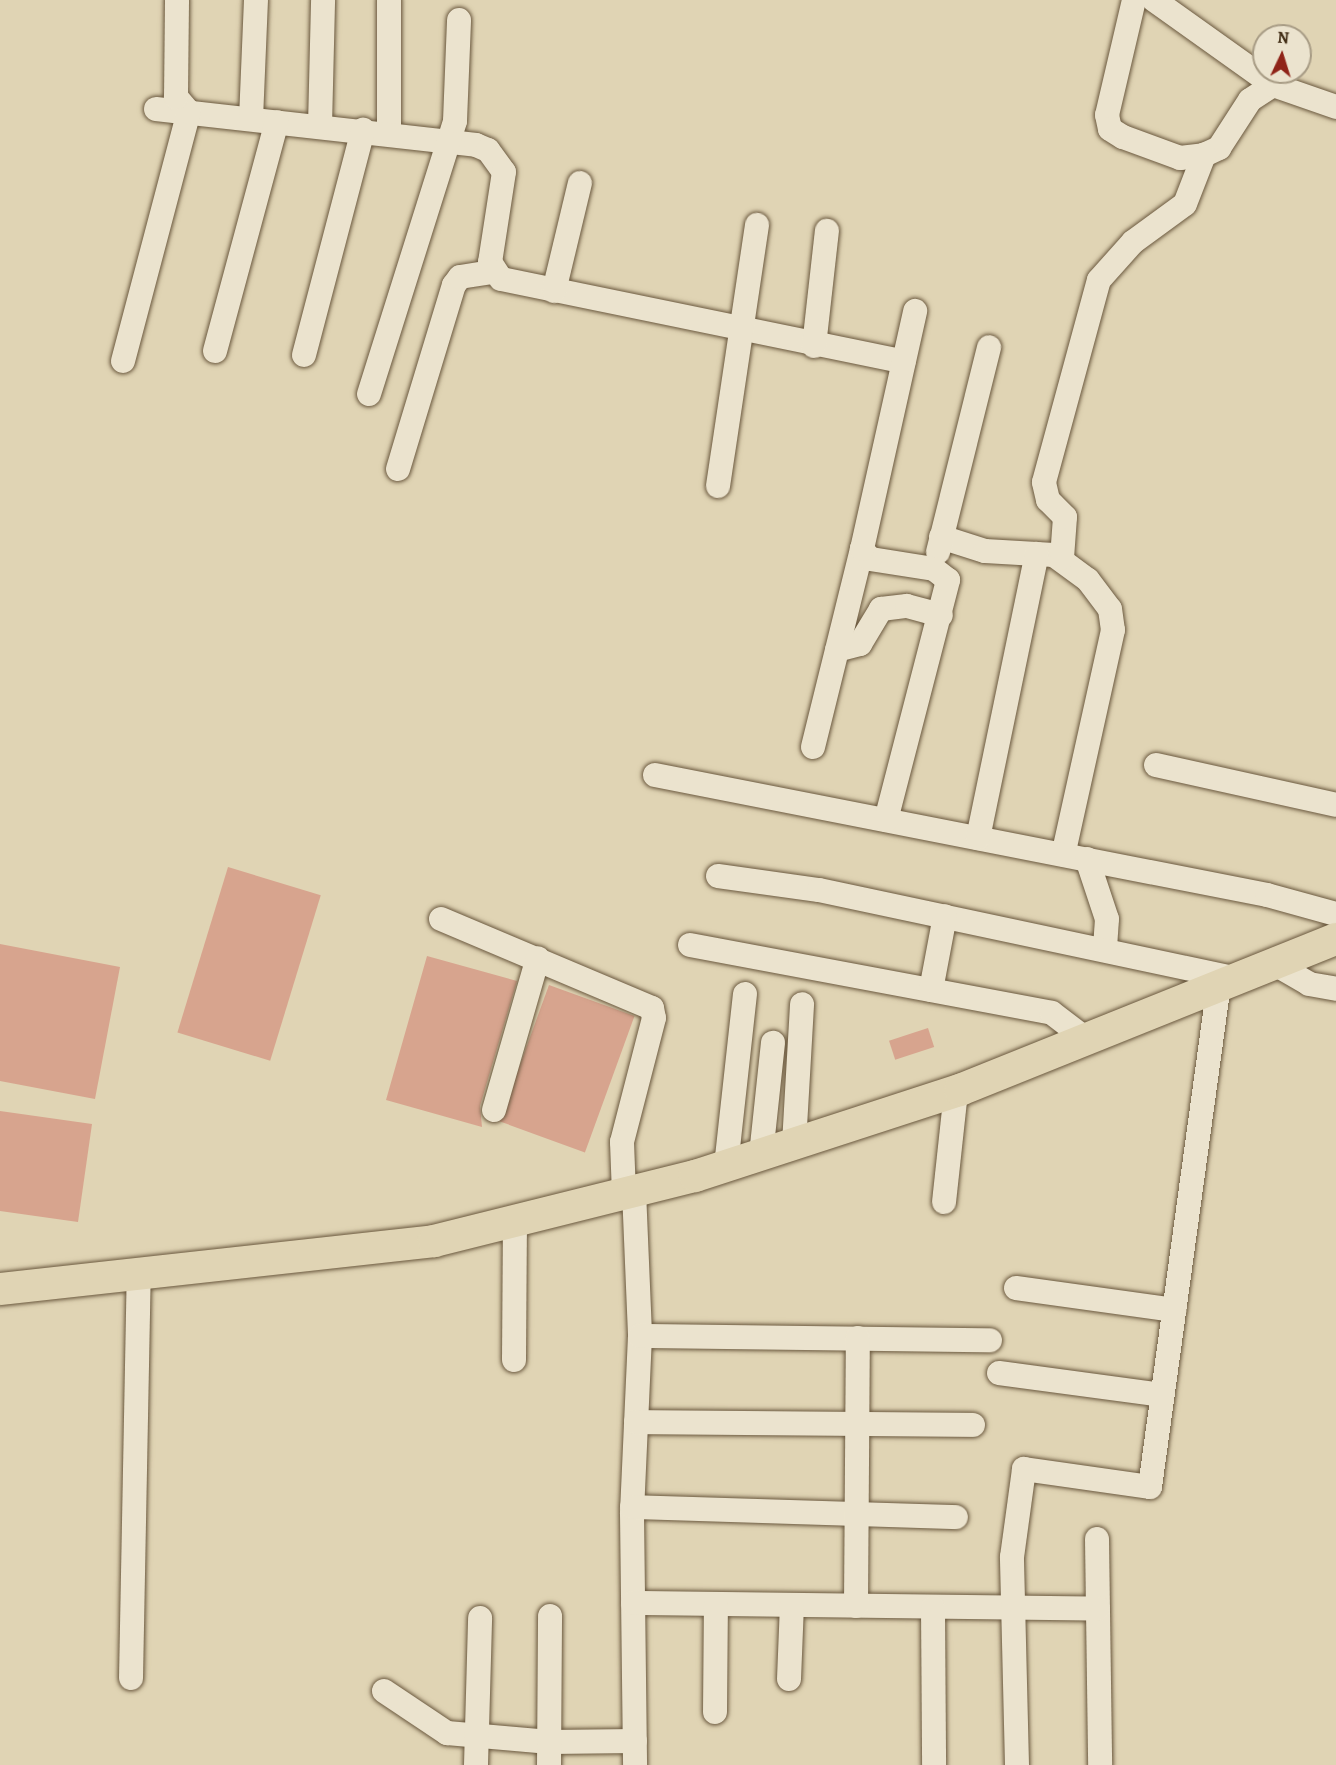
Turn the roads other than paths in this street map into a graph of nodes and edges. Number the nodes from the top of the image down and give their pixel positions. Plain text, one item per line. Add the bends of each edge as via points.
1 (177, 0) edge
2 (256, 0) edge
3 (323, 0) edge
4 (389, 0) edge
5 (1134, 0) edge
6 (1154, 0) edge
7 (459, 20) dead end
8 (1273, 85) junction
9 (1336, 107) edge
10 (156, 109) dead end
11 (189, 112) junction
12 (250, 119) junction
13 (277, 122) junction
14 (320, 126) junction
15 (363, 130) junction
16 (389, 132) junction
17 (446, 137) junction
18 (1204, 155) junction
19 (580, 183) dead end
20 (758, 225) dead end
21 (827, 231) dead end
22 (493, 272) junction
23 (554, 291) junction
24 (915, 311) dead end
25 (739, 329) junction
26 (814, 346) junction
27 (989, 347) dead end
28 (215, 351) dead end
29 (304, 355) dead end
30 (123, 361) dead end
31 (904, 362) junction
32 (369, 394) dead end
33 (398, 469) dead end
34 (718, 486) dead end
35 (941, 537) junction
36 (862, 549) junction
37 (1037, 554) junction
38 (1062, 558) junction
39 (934, 569) junction
40 (941, 615) junction
41 (837, 650) junction
42 (813, 747) dead end
43 (1156, 765) dead end
44 (655, 776) dead end
45 (1336, 805) edge
46 (886, 820) junction
47 (978, 838) junction
48 (1063, 855) junction
49 (1088, 859) junction
50 (718, 876) dead end
51 (1336, 914) edge
52 (945, 916) junction
53 (441, 919) dead end
54 (1336, 939) edge
55 (690, 945) dead end
56 (1105, 947) junction
57 (538, 958) junction
58 (1275, 964) junction
59 (1228, 981) junction
60 (1336, 989) edge
61 (931, 990) junction
62 (745, 994) dead end
63 (802, 1004) dead end
64 (1086, 1039) junction
65 (772, 1043) dead end
66 (956, 1091) junction
67 (494, 1110) dead end
68 (794, 1144) junction
69 (761, 1155) junction
70 (726, 1166) junction
71 (629, 1192) junction
72 (944, 1202) dead end
73 (515, 1221) junction
74 (139, 1273) junction
75 (1016, 1288) dead end
76 (0, 1289) edge
77 (1174, 1310) junction
78 (640, 1336) junction
79 (858, 1338) junction
80 (990, 1340) dead end
81 (514, 1360) dead end
82 (999, 1373) dead end
83 (1162, 1395) junction
84 (636, 1422) junction
85 (859, 1425) junction
86 (973, 1425) dead end
87 (632, 1507) junction
88 (857, 1512) junction
89 (956, 1516) dead end
90 (1097, 1539) dead end
91 (633, 1603) junction
92 (716, 1605) junction
93 (792, 1605) junction
94 (856, 1606) junction
95 (933, 1608) junction
96 (1016, 1608) junction
97 (1098, 1609) junction
98 (550, 1616) dead end
99 (480, 1618) dead end
100 (131, 1678) dead end
101 (789, 1679) dead end
102 (384, 1691) dead end
103 (716, 1712) dead end
104 (476, 1737) junction
105 (635, 1741) junction
106 (549, 1753) edge
107 (476, 1765) edge
108 (635, 1765) edge
109 (934, 1765) edge
110 (1017, 1765) edge
111 (1100, 1765) edge

1 - 11 street via 176,97
2 - 12 street
3 - 14 street
4 - 16 street
5 - 18 street via 1108,100 1110,129 1179,158
6 - 8 street
7 - 17 street via 455,121
8 - 9 street
8 - 18 street via 1250,100 1219,148
10 - 11 street
11 - 12 street
11 - 30 street
12 - 13 street
13 - 14 street
13 - 28 street
14 - 15 street
15 - 16 street
15 - 29 street
16 - 17 street
17 - 22 street via 488,150 504,172 490,262
17 - 32 street
18 - 38 street via 1185,204 1133,242 1099,280 1044,482 1048,500 1065,517
19 - 23 street
20 - 25 street
21 - 26 street
22 - 23 street
22 - 33 street via 460,277 454,285
23 - 25 street
24 - 31 street
25 - 26 street
25 - 34 street
26 - 31 street
27 - 35 street
31 - 36 street
35 - 37 street via 984,551
35 - 39 street
36 - 39 street via 879,562
36 - 41 street
37 - 38 street
37 - 47 street
38 - 48 street via 1105,600 1113,620
39 - 40 street via 948,580
40 - 41 street via 907,606 882,609 860,644
40 - 46 street
41 - 42 street
43 - 45 street
44 - 46 street
46 - 47 street
47 - 48 street
48 - 49 street
49 - 51 street
49 - 56 street via 1107,919
50 - 52 street
52 - 56 street
52 - 61 street
53 - 57 street
54 - 58 main road
55 - 61 street
56 - 59 street
57 - 67 street
57 - 71 street via 652,1008 654,1018 622,1142
58 - 59 main road
58 - 60 street via 1309,984
59 - 64 main road
59 - 77 street
61 - 64 street via 1052,1013
62 - 70 street
63 - 68 street
64 - 66 main road
65 - 69 street
66 - 68 main road
66 - 72 street
68 - 69 main road
69 - 70 main road
70 - 71 main road
71 - 73 main road
71 - 78 street
73 - 74 main road via 434,1241
73 - 81 street
74 - 76 main road
74 - 100 street
75 - 77 street
77 - 83 street
78 - 79 street
78 - 84 street
79 - 80 street
79 - 85 street
82 - 83 street
83 - 96 street via 1150,1486 1024,1469 1012,1557
84 - 85 street
84 - 87 street
85 - 86 street
85 - 88 street
87 - 88 street
87 - 91 street
88 - 89 street
88 - 94 street
90 - 97 street
91 - 92 street
91 - 105 street
92 - 93 street
92 - 103 street
93 - 94 street
93 - 101 street
94 - 95 street
95 - 96 street
95 - 109 street
96 - 97 street
96 - 110 street
97 - 111 street
98 - 106 street
99 - 104 street
102 - 104 street via 447,1733
104 - 106 street
104 - 107 street
105 - 106 street
105 - 108 street

